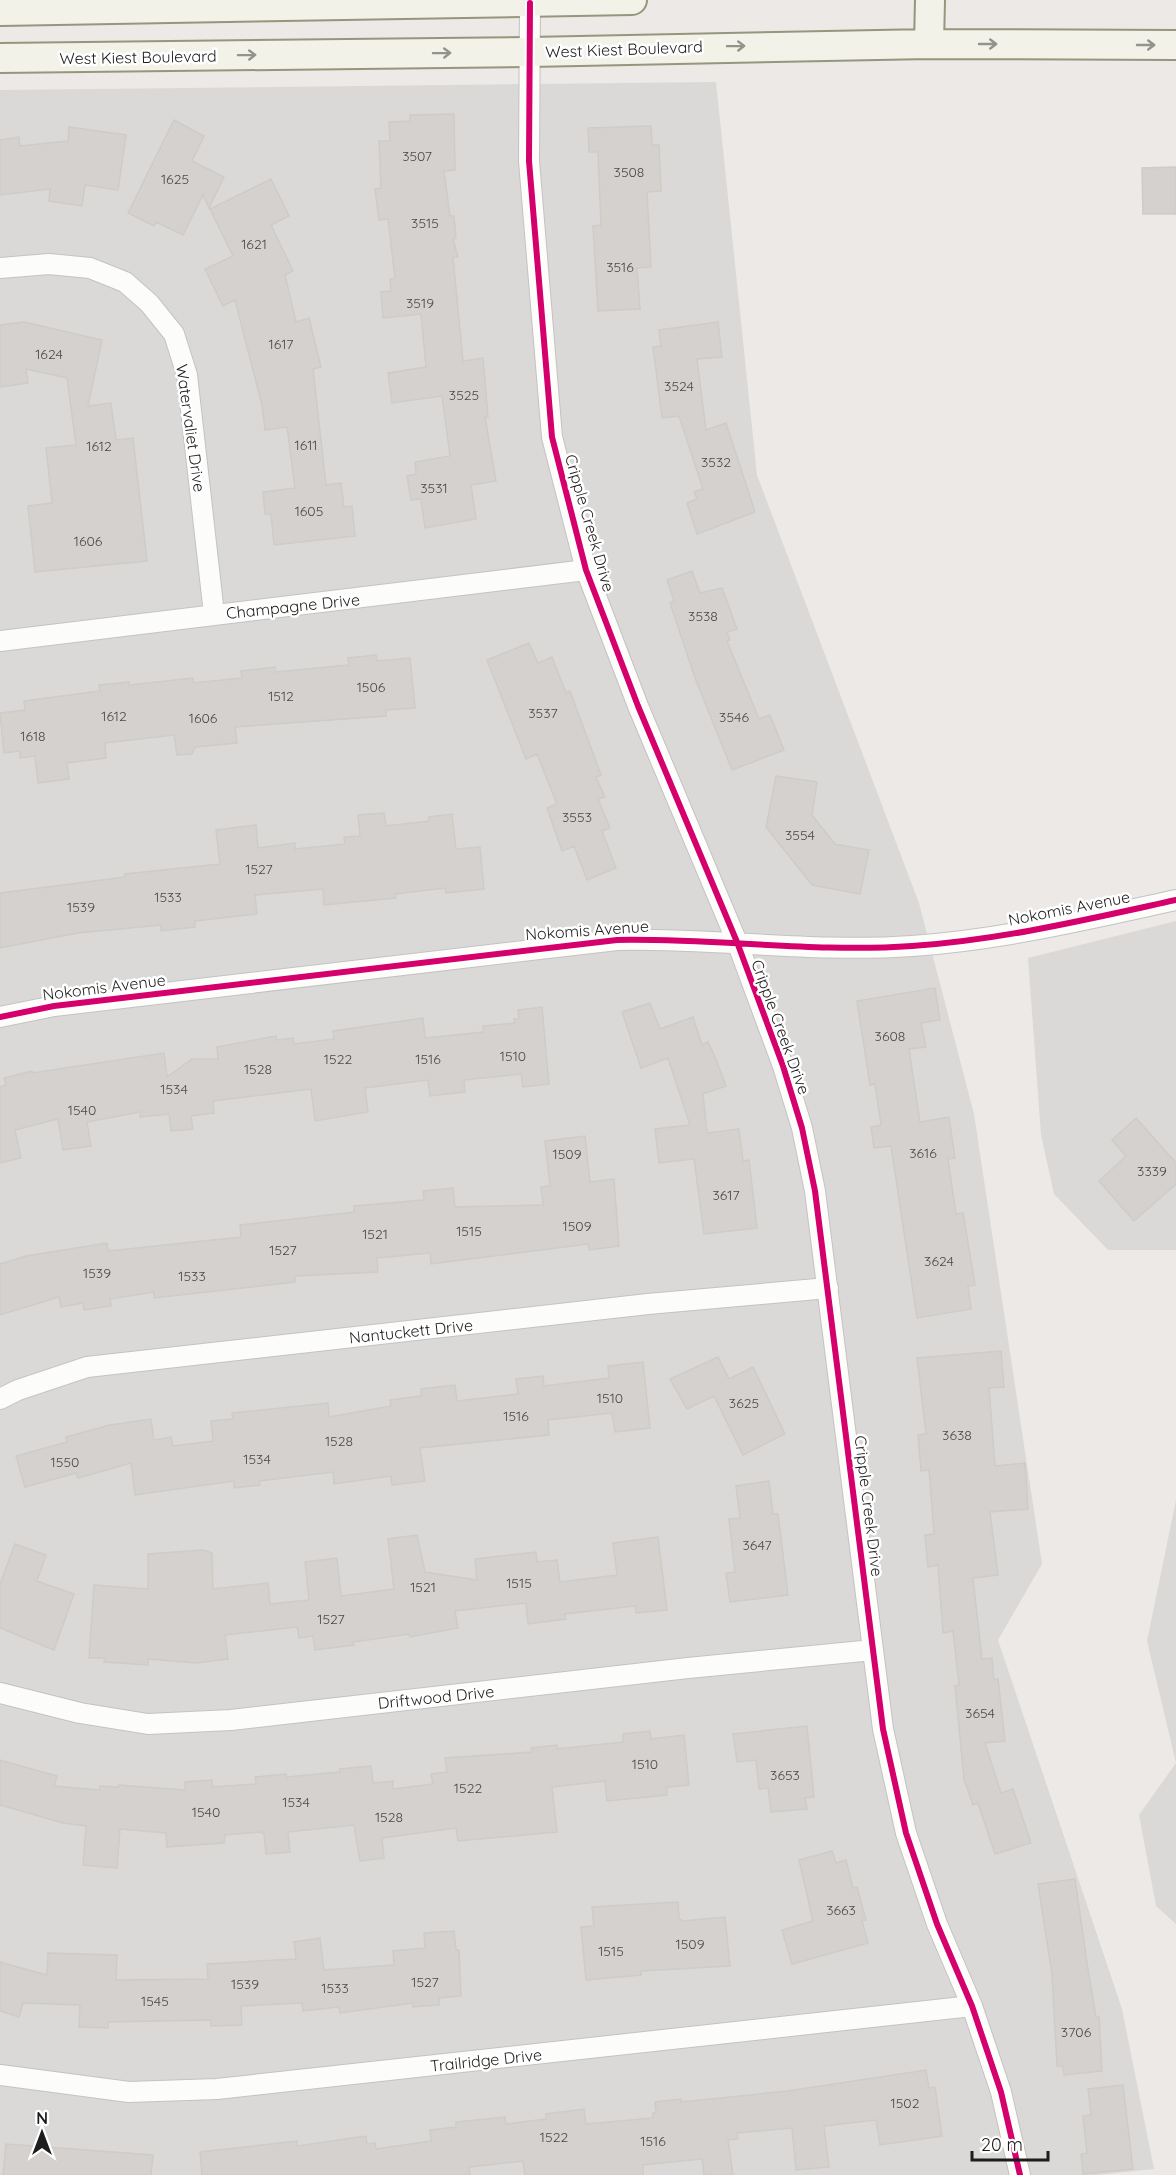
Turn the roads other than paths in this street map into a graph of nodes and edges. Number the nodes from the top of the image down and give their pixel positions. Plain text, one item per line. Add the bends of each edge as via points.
1 (632, 0) edge
2 (930, 0) edge
3 (530, 3) junction
4 (0, 11) edge
5 (929, 44) junction
6 (1176, 45) edge
7 (530, 52) junction
8 (0, 58) edge
9 (0, 268) edge
10 (586, 570) junction
11 (214, 614) junction
12 (0, 642) edge
13 (1176, 900) edge
14 (737, 942) junction
15 (0, 1017) edge
16 (828, 1288) junction
17 (0, 1399) edge
18 (873, 1650) junction
19 (0, 1693) edge
20 (972, 2006) junction
21 (0, 2075) edge
22 (1020, 2175) edge

1 - 3 main road
2 - 5 main road
3 - 4 main road
3 - 7 street, Cripple Creek Drive
5 -> 6 main road, West Kiest Boulevard
7 -> 5 main road, West Kiest Boulevard
8 -> 7 main road, West Kiest Boulevard
7 - 10 street, Cripple Creek Drive via 529,161 552,436
9 - 11 street, Watervaliet Drive via 49,264 90,268 125,282 149,303 174,334 186,375
10 - 11 street, Champagne Drive
10 - 14 street, Cripple Creek Drive
11 - 12 street, Champagne Drive
13 - 14 street, Nokomis Avenue via 988,938 911,946
14 - 15 street, Nokomis Avenue via 617,939 54,1006
14 - 16 street, Cripple Creek Drive via 783,1066 801,1128 815,1191
16 - 17 street, Nantuckett Drive via 648,1304 87,1367
16 - 18 street, Cripple Creek Drive
18 - 19 street, Driftwood Drive via 231,1720 147,1724 80,1713
18 - 20 street, Cripple Creek Drive via 884,1729 906,1833 937,1924
20 - 21 street, Trailridge Drive via 217,2089 129,2092
20 - 22 street, Cripple Creek Drive via 1000,2092

